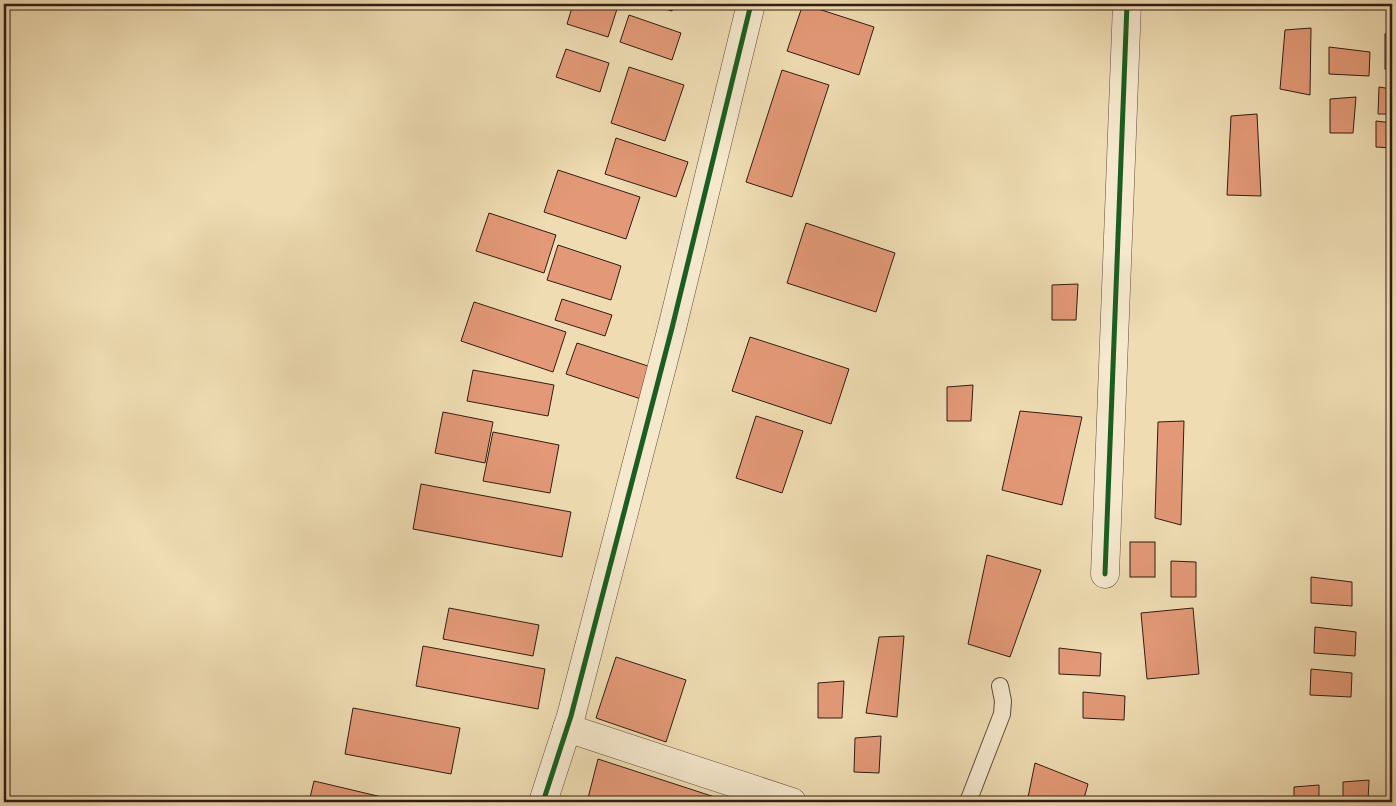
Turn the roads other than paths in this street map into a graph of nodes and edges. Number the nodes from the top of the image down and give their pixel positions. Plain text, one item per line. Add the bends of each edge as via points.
1 (750, 4) edge
2 (1127, 4) edge
3 (1105, 574) dead end
4 (1000, 686) dead end
5 (568, 728) junction
6 (543, 802) edge
7 (792, 802) edge
8 (968, 802) edge

1 - 5 street via 672,328
2 - 3 street
4 - 8 lane via 1002,714
5 - 6 street
5 - 7 street

